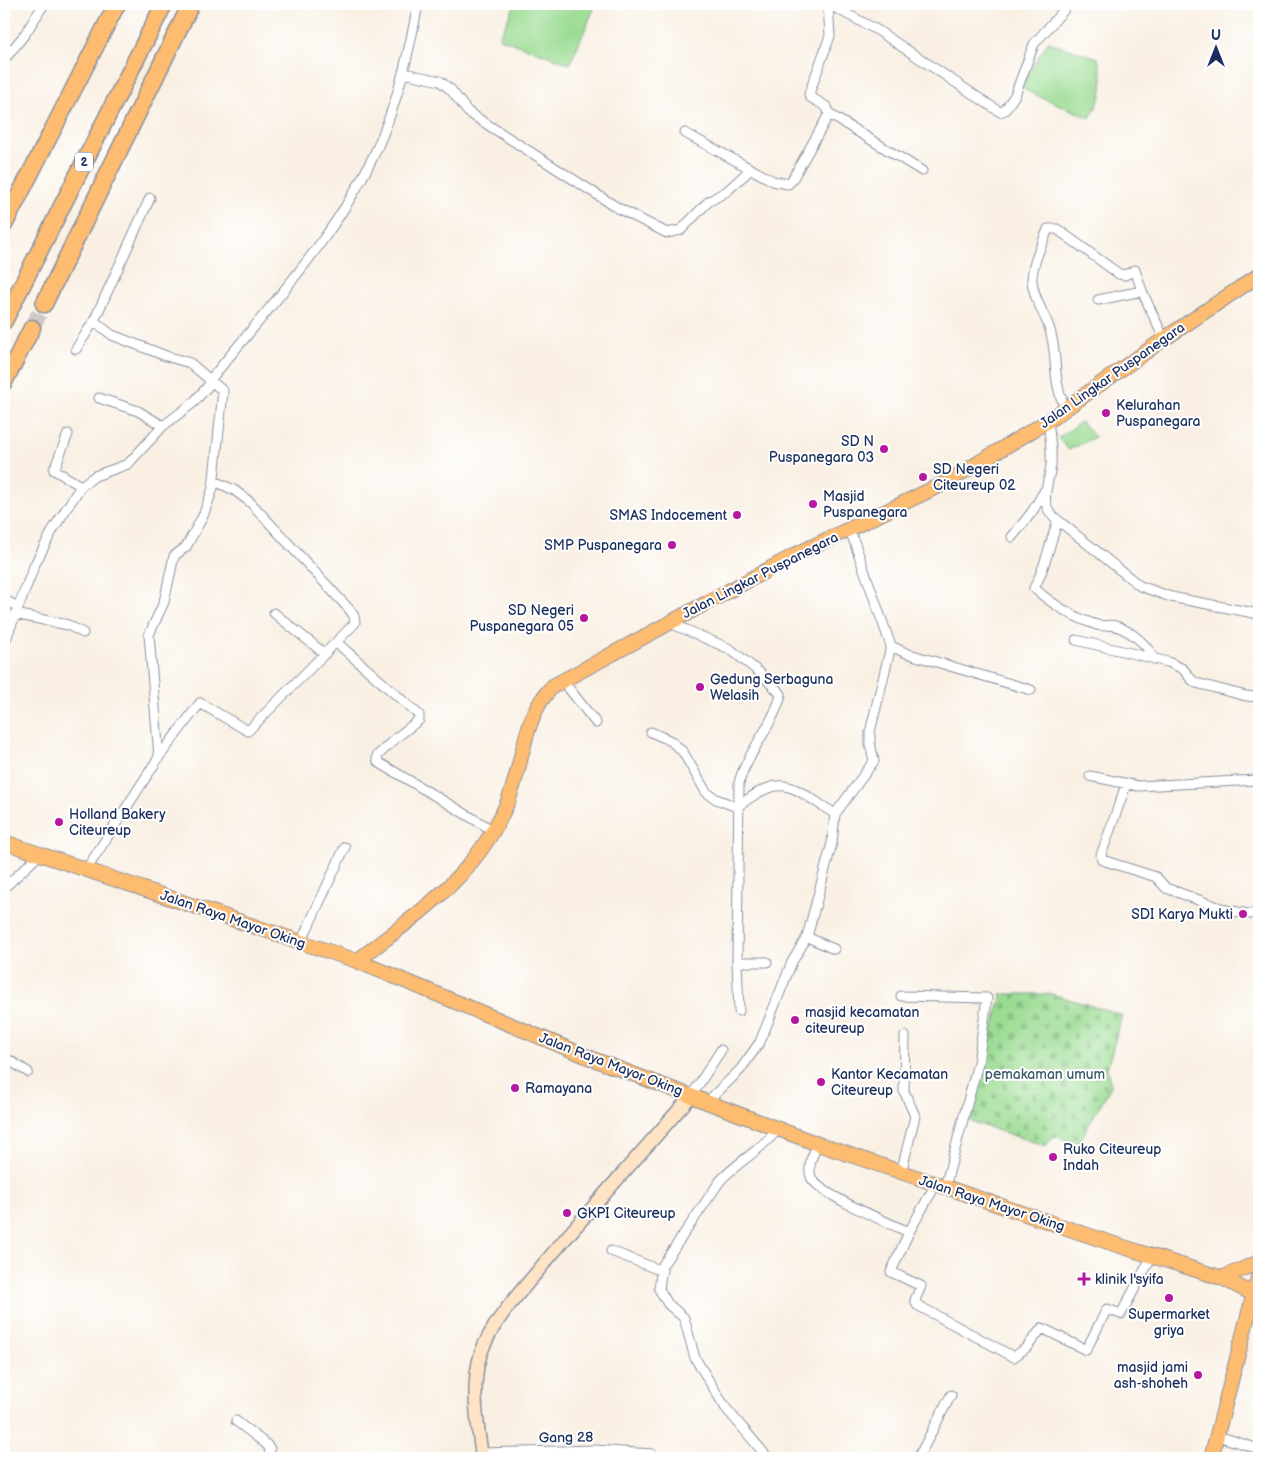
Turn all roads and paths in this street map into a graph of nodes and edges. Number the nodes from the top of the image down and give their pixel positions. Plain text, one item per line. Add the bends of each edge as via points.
1 (44, 4) edge
2 (117, 4) edge
3 (164, 4) edge
4 (191, 4) edge
5 (418, 4) edge
6 (828, 4) edge
7 (1069, 4) edge
8 (4, 60) edge
9 (404, 73) junction
10 (829, 114) junction
11 (685, 133) dead end
12 (751, 170) junction
13 (922, 170) dead end
14 (150, 198) dead end
15 (4, 225) edge
16 (1259, 275) edge
17 (1142, 291) junction
18 (1098, 300) dead end
19 (44, 304) tunnel mouth
20 (4, 321) edge
21 (94, 321) junction
22 (32, 328) tunnel mouth
23 (1164, 338) junction
24 (76, 350) dead end
25 (211, 379) junction
26 (4, 382) edge
27 (99, 398) dead end
28 (1065, 408) junction
29 (1048, 421) junction
30 (163, 426) junction
31 (68, 434) dead end
32 (214, 481) junction
33 (81, 486) junction
34 (1046, 487) junction
35 (1058, 521) junction
36 (850, 530) junction
37 (1012, 537) dead end
38 (4, 600) edge
39 (16, 610) junction
40 (274, 613) dead end
41 (1259, 614) edge
42 (668, 622) junction
43 (82, 633) dead end
44 (1076, 640) dead end
45 (336, 642) junction
46 (4, 644) edge
47 (891, 646) junction
48 (324, 654) junction
49 (1154, 659) junction
50 (563, 681) junction
51 (1031, 690) dead end
52 (1259, 697) edge
53 (596, 723) dead end
54 (651, 732) dead end
55 (159, 757) junction
56 (1090, 776) dead end
57 (1259, 780) edge
58 (1126, 785) junction
59 (737, 807) junction
60 (836, 814) junction
61 (494, 831) junction
62 (4, 842) edge
63 (344, 847) dead end
64 (40, 854) junction
65 (86, 870) junction
66 (4, 888) edge
67 (1259, 913) edge
68 (807, 936) junction
69 (301, 942) junction
70 (834, 949) dead end
71 (358, 961) junction
72 (737, 962) junction
73 (767, 962) dead end
74 (901, 996) dead end
75 (739, 1011) dead end
76 (905, 1036) dead end
77 (721, 1050) dead end
78 (4, 1057) edge
79 (28, 1072) dead end
80 (692, 1095) junction
81 (708, 1101) junction
82 (779, 1128) junction
83 (818, 1144) junction
84 (901, 1173) junction
85 (941, 1186) junction
86 (909, 1232) junction
87 (611, 1251) dead end
88 (1152, 1256) junction
89 (1259, 1262) edge
90 (662, 1271) junction
91 (1259, 1274) edge
92 (1222, 1278) junction
93 (1257, 1296) edge
94 (951, 1395) dead end
95 (236, 1421) dead end
96 (1218, 1436) junction
97 (1259, 1449) edge
98 (596, 1454) edge
99 (652, 1454) dead end
100 (482, 1456) edge
101 (269, 1458) edge
102 (768, 1458) edge
103 (918, 1458) edge
104 (1211, 1458) edge

1 - 8 street
2 - 15 highway
3 - 20 highway, 2
4 - 19 highway
5 - 9 street
6 - 7 street via 877,30 1000,112 1015,95 1036,41
6 - 10 street via 830,36 809,94 827,107
9 - 12 street via 440,81 468,112 618,208 660,231 672,233 681,230 708,202 727,191
9 - 25 street via 377,149 336,222
10 - 12 street via 788,184 773,181
10 - 13 street
11 - 12 street
14 - 21 street
16 - 23 main road, Jalan Lingkar Puspanegara
17 - 18 street
17 - 23 street
17 - 28 street via 1135,270 1119,274 1057,229 1050,228 1032,279 1034,293 1053,341 1055,382
21 - 24 street
21 - 25 street via 112,335 190,362
22 - 26 highway
23 - 28 main road, Jalan Lingkar Puspanegara
25 - 30 street via 194,402
25 - 32 street via 221,387 224,396
27 - 30 street via 138,411
28 - 29 main road, Jalan Lingkar Puspanegara
29 - 34 street via 1051,459
29 - 36 main road, Jalan Lingkar Puspanegara via 945,483
30 - 33 street via 128,464 95,476
31 - 33 street via 54,470
32 - 45 street via 250,502 354,616 355,622
32 - 55 street via 210,499 193,536 186,547 174,556 164,602 149,635
33 - 39 street via 54,528
34 - 35 street via 1045,505
34 - 37 street
35 - 41 street via 1140,586 1171,597
35 - 49 street via 1044,571 1034,588 1047,600 1074,615 1099,626 1116,626 1133,636
36 - 42 main road, Jalan Lingkar Puspanegara via 806,549
36 - 47 street
38 - 39 street
39 - 43 street via 68,624
39 - 46 street
40 - 48 street
42 - 50 main road, Jalan Lingkar Puspanegara
42 - 59 street via 711,639 735,653 780,694 749,762 741,772
44 - 49 street
45 - 48 street
45 - 61 street via 419,715 419,720 382,750 377,756 378,762
47 - 51 street
47 - 60 street via 870,732 873,766 849,793
48 - 55 street via 248,731 200,704
49 - 52 street via 1183,669 1196,683
50 - 53 street
50 - 61 main road, Jalan Lingkar Puspanegara via 549,690 537,705 507,806
54 - 59 street via 671,741 683,752 706,792
55 - 65 street
56 - 58 street
57 - 58 street
58 - 67 street via 1102,860 1156,877 1166,888 1226,910
59 - 60 street via 762,789 774,785 785,786
59 - 72 street
60 - 68 street via 832,843
61 - 71 main road, Jalan Lingkar Puspanegara via 457,880
62 - 64 main road, Jalan Raya Mayor Oking
63 - 69 street
64 - 65 main road, Jalan Raya Mayor Oking
64 - 66 street
65 - 69 main road, Jalan Raya Mayor Oking
68 - 70 street
68 - 81 street via 792,962 760,1042 740,1070
69 - 71 main road, Jalan Raya Mayor Oking
71 - 80 main road, Jalan Raya Mayor Oking via 593,1058
72 - 73 street
72 - 75 street
74 - 85 street via 987,998 978,1063
76 - 84 street via 904,1091 915,1116
77 - 80 street
78 - 79 street
80 - 81 main road, Jalan Raya Mayor Oking
80 - 100 street via 568,1236 488,1338 481,1352 476,1381
81 - 82 main road, Jalan Raya Mayor Oking
82 - 83 main road, Jalan Raya Mayor Oking
82 - 90 street via 772,1138 729,1170 662,1266
83 - 84 main road, Jalan Raya Mayor Oking
83 - 86 street via 811,1160 810,1175 814,1182 844,1202
84 - 85 main road, Jalan Raya Mayor Oking
85 - 86 street
85 - 88 main road, Jalan Raya Mayor Oking
86 - 88 street via 890,1270 892,1274 921,1286 916,1304 1014,1358 1042,1328 1086,1350 1107,1309 1120,1314
87 - 90 street
88 - 92 main road, Jalan Raya Mayor Oking
89 - 92 main road
90 - 102 street via 661,1296 684,1318 691,1348 702,1370 725,1407
91 - 93 main road
92 - 93 main road, Jalan Raya Mayor Oking
93 - 96 main road
94 - 103 street
95 - 101 street via 266,1444 270,1449
96 - 97 street
96 - 104 main road
98 - 99 street, Gang 28
98 - 100 street, Gang 28

